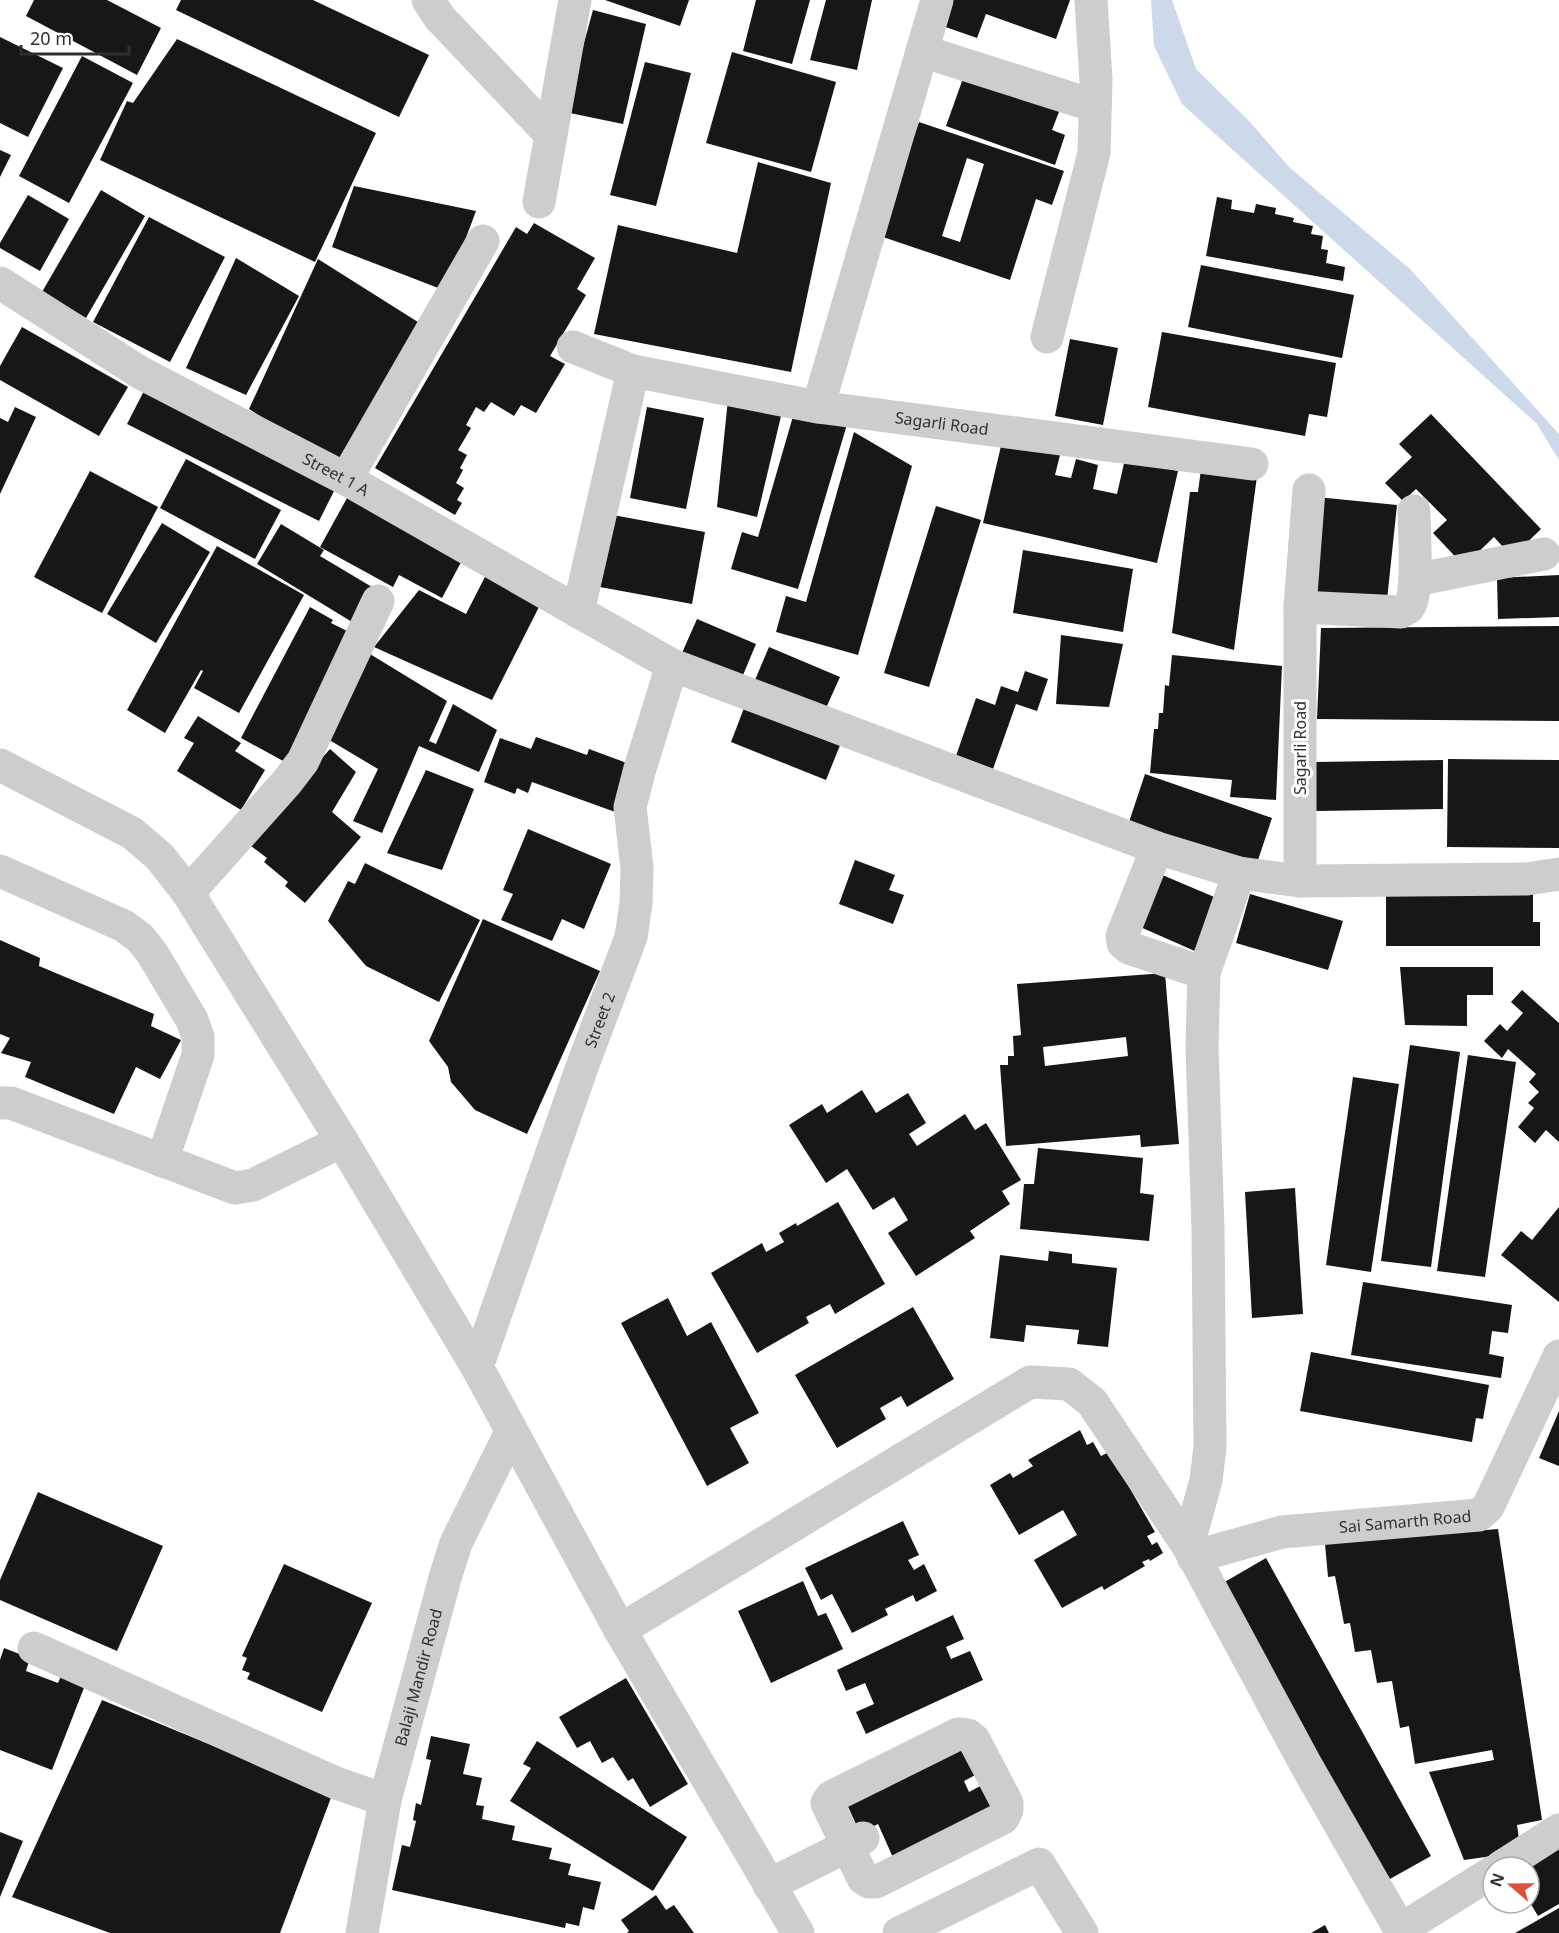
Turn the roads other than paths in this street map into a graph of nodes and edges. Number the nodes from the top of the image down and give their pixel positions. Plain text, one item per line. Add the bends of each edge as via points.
1 (428, 0) edge
2 (575, 0) edge
3 (937, 0) edge
4 (1091, 0) edge
5 (922, 51) junction
6 (1095, 106) junction
7 (551, 135) junction
8 (539, 201) dead end
9 (483, 241) dead end
10 (0, 283) edge
11 (1047, 337) dead end
12 (573, 347) dead end
13 (633, 371) junction
14 (818, 407) junction
15 (1252, 464) dead end
16 (346, 479) junction
17 (1309, 490) dead end
18 (1414, 511) dead end
19 (1544, 554) dead end
20 (1415, 580) junction
21 (378, 602) dead end
22 (1300, 607) junction
23 (578, 612) junction
24 (672, 665) junction
25 (0, 765) edge
26 (1157, 848) junction
27 (0, 871) edge
28 (1239, 873) junction
29 (1559, 874) edge
30 (1300, 881) junction
31 (188, 893) junction
32 (1204, 973) junction
33 (0, 1103) edge
34 (342, 1141) junction
35 (162, 1161) junction
36 (1559, 1356) edge
37 (477, 1367) junction
38 (512, 1432) junction
39 (1190, 1552) junction
40 (620, 1630) junction
41 (34, 1648) dead end
42 (386, 1800) junction
43 (1559, 1830) edge
44 (855, 1842) junction
45 (1520, 1855) edge
46 (1481, 1880) edge
47 (770, 1885) junction
48 (1401, 1932) edge
49 (362, 1933) edge
50 (798, 1933) edge
51 (899, 1933) edge
52 (1082, 1933) edge

1 - 7 street via 440,18
2 - 7 street
3 - 5 street
4 - 6 street
5 - 6 street
5 - 14 street
6 - 11 street via 1094,153
7 - 8 street
9 - 16 street
10 - 16 street, Street 1 A via 141,374
12 - 13 street, Sagarli Road
13 - 14 street, Sagarli Road
13 - 23 street
14 - 15 street, Sagarli Road
16 - 23 street, Street 1 A
17 - 22 street, Sagarli Road
18 - 20 street
19 - 20 street
20 - 22 street via 1410,606 1401,612
21 - 31 street via 303,761
22 - 30 street, Sagarli Road
23 - 24 street, Street 1 A
24 - 26 street, Street 1 A
24 - 37 street, Street 2 via 630,807 637,868 631,937
25 - 31 street via 132,833 160,857
26 - 28 street, Street 1 A
26 - 32 street via 1122,936 1123,943
27 - 35 street via 124,926 140,938 192,1020 198,1037 198,1055
28 - 30 street, Street 1 A
28 - 32 street
29 - 30 street, Street 1 A via 1527,879
31 - 34 street
32 - 39 street via 1210,1447
33 - 35 street via 10,1103
34 - 35 street via 243,1188
34 - 37 street
36 - 39 street, Sai Samarth Road via 1488,1507 1479,1515 1282,1532
37 - 38 street
38 - 40 street
38 - 42 street, Balaji Mandir Road via 456,1543
39 - 40 street via 1092,1402 1069,1384 1030,1382
39 - 48 street
40 - 47 street
41 - 42 street via 336,1782
42 - 49 street, Balaji Mandir Road
43 - 45 street
44 - 44 street via 862,1878 876,1882 1004,1818 1007,1803 974,1740 958,1734 831,1797 828,1808
44 - 47 street
46 - 48 street
47 - 50 street
51 - 52 street via 1039,1864

